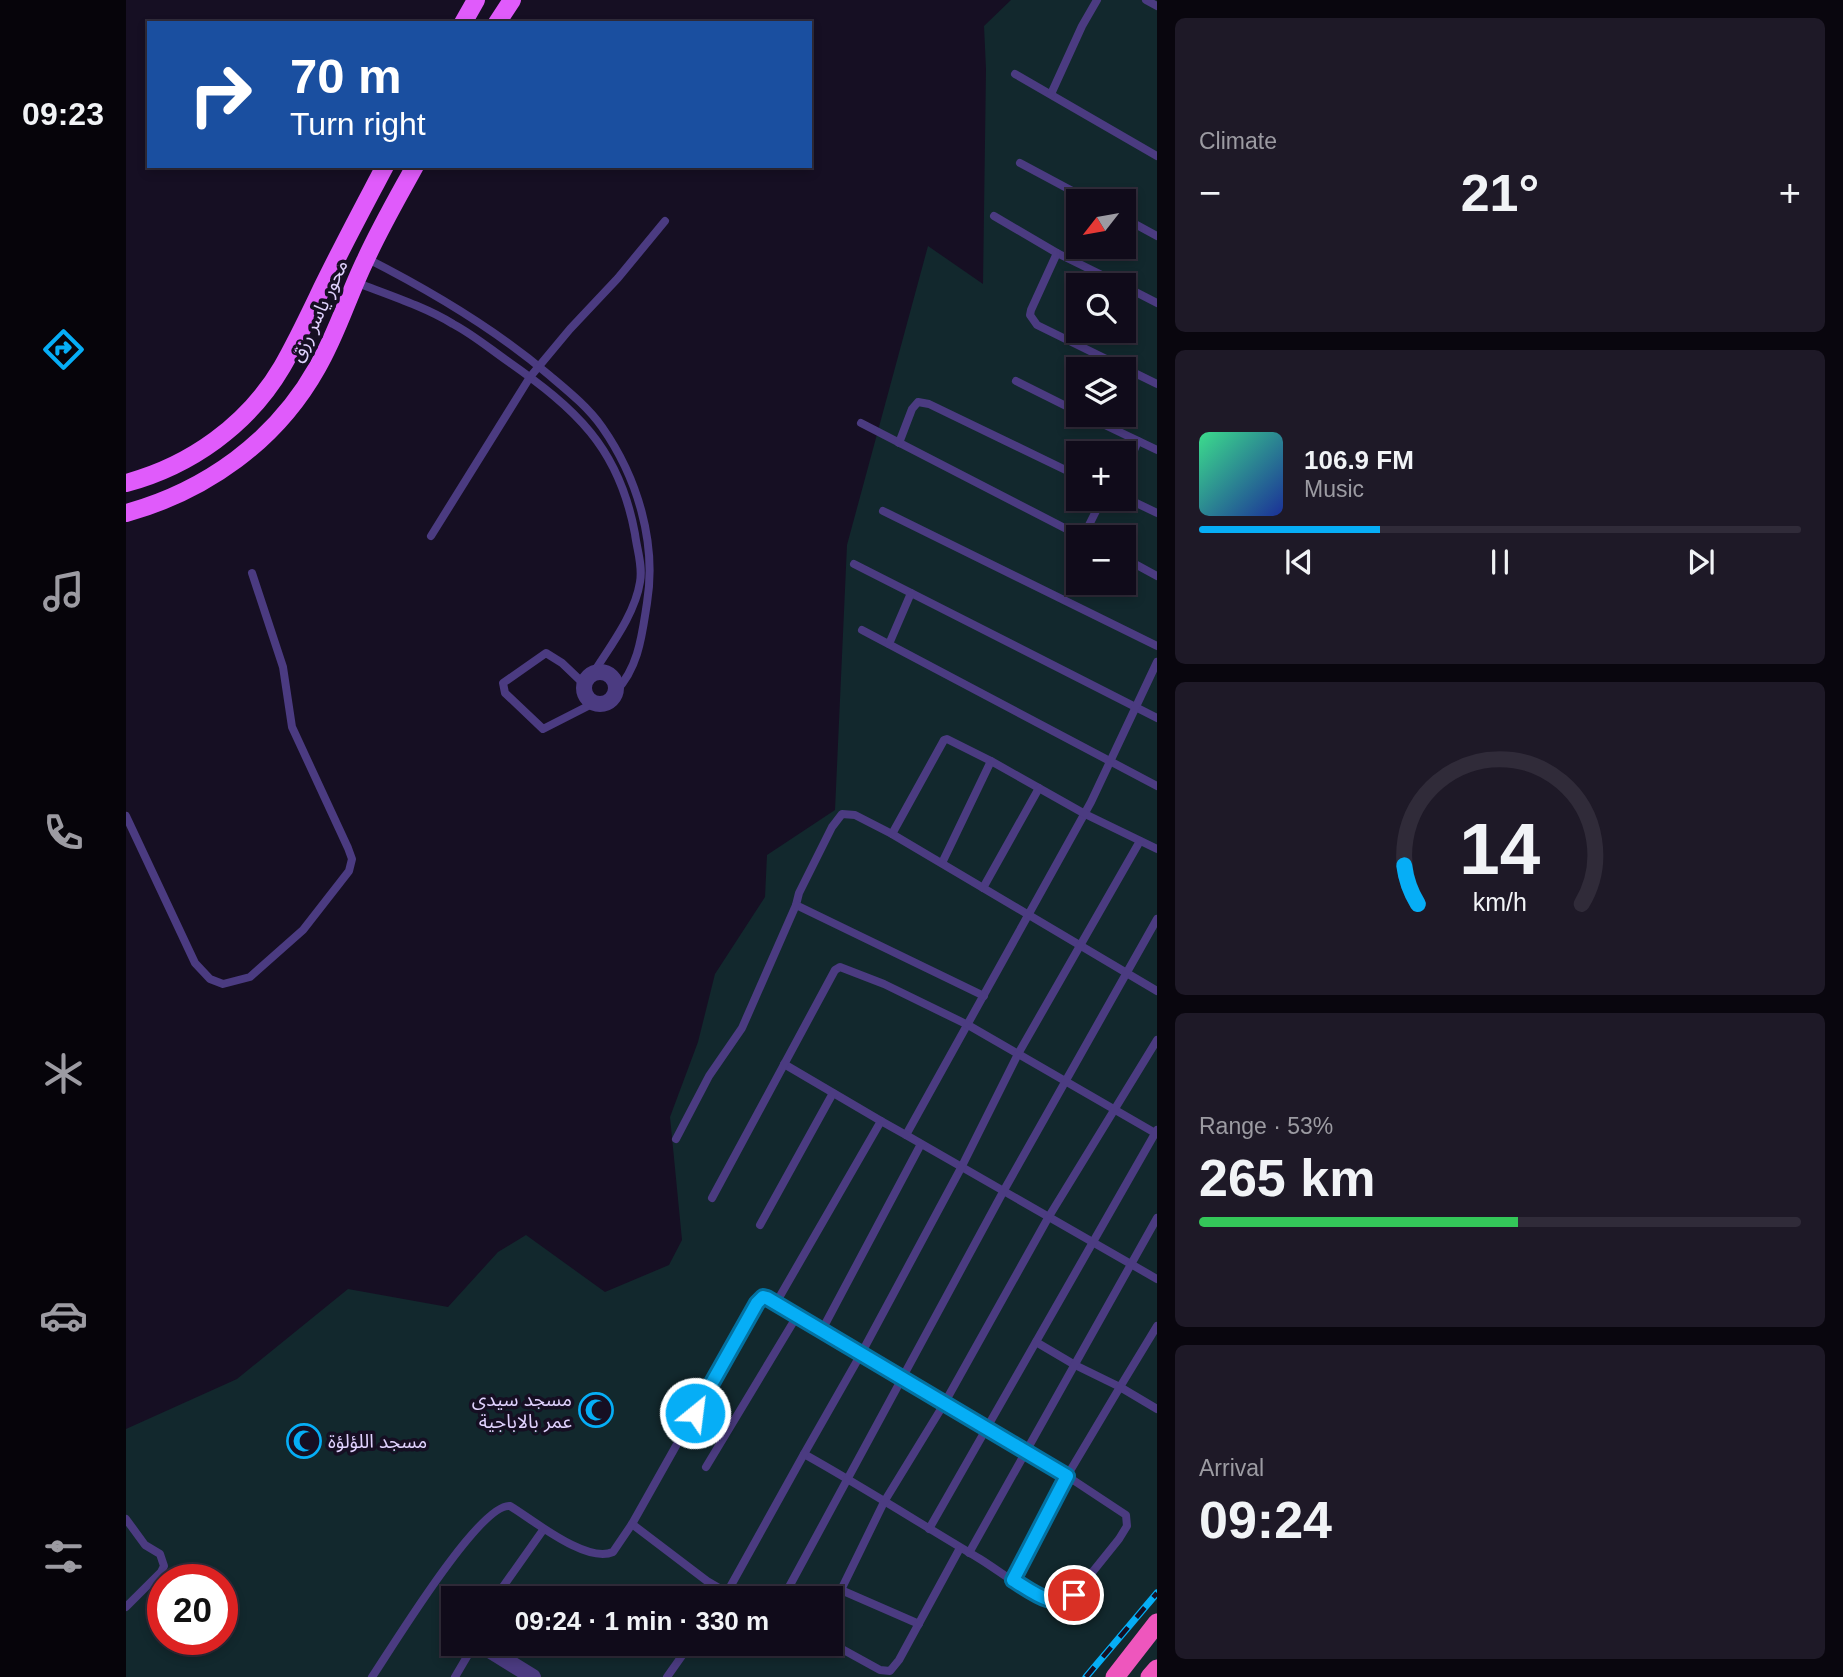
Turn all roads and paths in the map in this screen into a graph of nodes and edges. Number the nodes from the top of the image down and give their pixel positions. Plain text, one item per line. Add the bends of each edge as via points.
1 (476, 0) edge
2 (512, 0) edge
3 (1097, 0) edge
4 (1146, 0) edge
5 (1157, 6) edge
6 (464, 21) edge
7 (498, 21) edge
8 (1015, 74) dead end
9 (1051, 94) junction
10 (1157, 156) edge
11 (1020, 163) dead end
12 (384, 168) edge
13 (414, 168) edge
14 (1069, 189) edge
15 (994, 216) dead end
16 (665, 221) dead end
17 (1136, 225) edge
18 (1157, 236) edge
19 (1057, 253) junction
20 (366, 258) junction
21 (1097, 273) edge
22 (355, 282) junction
23 (1136, 292) edge
24 (1157, 303) edge
25 (539, 366) junction
26 (530, 377) junction
27 (1016, 382) dead end
28 (1157, 383) edge
29 (1066, 406) edge
30 (861, 423) dead end
31 (1109, 427) edge
32 (1138, 441) junction
33 (899, 443) junction
34 (1136, 446) edge
35 (1157, 450) edge
36 (1066, 470) edge
37 (126, 483) edge
38 (1136, 503) edge
39 (883, 510) dead end
40 (126, 513) edge
41 (1157, 513) edge
42 (1066, 528) edge
43 (431, 536) dead end
44 (854, 564) dead end
45 (1136, 565) edge
46 (252, 573) dead end
47 (1157, 576) edge
48 (911, 593) junction
49 (862, 631) dead end
50 (888, 644) junction
51 (1157, 646) edge
52 (1157, 662) edge
53 (589, 678) junction
54 (616, 691) junction
55 (594, 703) junction
56 (1136, 707) junction
57 (1157, 718) edge
58 (991, 761) junction
59 (1110, 763) junction
60 (1157, 786) edge
61 (1039, 788) junction
62 (1085, 814) junction
63 (126, 816) edge
64 (892, 834) junction
65 (1140, 841) junction
66 (1157, 849) edge
67 (942, 863) junction
68 (983, 888) junction
69 (796, 905) junction
70 (1029, 915) junction
71 (1157, 919) edge
72 (1079, 945) junction
73 (1126, 973) junction
74 (1157, 991) edge
75 (984, 996) junction
76 (968, 1025) junction
77 (1157, 1040) edge
78 (1018, 1054) junction
79 (784, 1064) junction
80 (1065, 1081) junction
81 (833, 1093) junction
82 (1115, 1110) junction
83 (881, 1121) junction
84 (1156, 1132) edge
85 (906, 1135) junction
86 (676, 1139) dead end
87 (921, 1144) junction
88 (961, 1168) junction
89 (1003, 1192) junction
90 (712, 1198) dead end
91 (1048, 1218) junction
92 (1157, 1218) edge
93 (760, 1225) dead end
94 (1092, 1242) junction
95 (1130, 1264) junction
96 (1157, 1279) edge
97 (776, 1303) junction
98 (797, 1316) junction
99 (1157, 1326) edge
100 (822, 1330) junction
101 (1036, 1342) junction
102 (861, 1354) junction
103 (1075, 1365) junction
104 (902, 1378) junction
105 (1120, 1387) junction
106 (944, 1404) junction
107 (1157, 1409) edge
108 (986, 1430) junction
109 (804, 1454) junction
110 (1026, 1454) junction
111 (706, 1467) dead end
112 (1067, 1476) junction
113 (847, 1479) junction
114 (884, 1502) junction
115 (126, 1519) edge
116 (632, 1524) junction
117 (929, 1529) junction
118 (543, 1530) junction
119 (960, 1548) junction
120 (969, 1553) junction
121 (1013, 1580) junction
122 (503, 1586) edge
123 (713, 1586) edge
124 (731, 1586) edge
125 (789, 1586) edge
126 (843, 1586) edge
127 (843, 1591) edge
128 (126, 1607) edge
129 (1157, 1623) edge
130 (919, 1624) junction
131 (843, 1649) edge
132 (469, 1656) edge
133 (498, 1656) edge
134 (682, 1656) edge
135 (1157, 1669) edge
136 (372, 1677) edge
137 (455, 1677) edge
138 (533, 1677) edge
139 (667, 1677) edge
140 (1115, 1677) edge
141 (1150, 1677) edge

1 - 6 main road
2 - 7 main road
3 - 9 lane
4 - 5 lane
8 - 9 lane
9 - 10 lane
11 - 14 lane
12 - 37 main road, محور ياسر رزق via 294,345 260,398 236,424 198,453
13 - 20 main road, محور ياسر رزق
15 - 19 lane
16 - 25 lane
17 - 18 lane
19 - 21 lane
19 - 28 lane via 1031,310 1032,320
20 - 22 main road, محور ياسر رزق
20 - 25 lane via 484,325
22 - 26 lane via 452,323
22 - 40 main road, محور ياسر رزق via 318,368 270,431 209,478 171,498
23 - 24 lane
25 - 26 lane
25 - 54 lane via 601,425 624,466 645,523 650,579 638,654
26 - 43 lane
26 - 53 lane via 593,433 615,471 640,560 640,581 628,613
27 - 29 lane
30 - 33 lane
31 - 32 lane
32 - 34 lane
32 - 35 lane
33 - 36 lane via 918,402
33 - 42 lane
38 - 41 lane
39 - 51 lane
44 - 48 lane
45 - 47 lane
46 - 63 lane via 283,667 292,727 348,848 352,859 349,871 303,930 250,977 223,984 210,979 195,963
48 - 50 lane
48 - 56 lane
49 - 50 lane
50 - 59 lane
52 - 56 lane
53 - 54 street via 600,671 611,675
53 - 55 street via 585,695
53 - 55 lane via 546,653 503,683 505,693 543,729
54 - 55 street via 605,703
56 - 57 lane
56 - 59 lane
58 - 61 lane
58 - 64 lane via 944,740
58 - 67 lane
59 - 60 lane
59 - 62 lane
61 - 62 lane
61 - 68 lane
62 - 65 lane
62 - 70 lane
64 - 67 lane
64 - 69 lane via 855,814 842,814
65 - 66 lane
65 - 72 lane
67 - 68 lane
68 - 70 lane
69 - 75 lane
69 - 86 lane via 742,1028 709,1076
70 - 72 lane
70 - 75 lane
71 - 73 lane
72 - 73 lane
72 - 78 lane
73 - 74 lane
73 - 80 lane
75 - 76 lane
76 - 78 lane
76 - 79 lane via 840,967
76 - 85 lane
77 - 82 lane
78 - 80 lane
78 - 88 lane
79 - 81 lane
79 - 90 lane
80 - 82 lane
80 - 89 lane
81 - 83 lane
81 - 93 lane
82 - 84 lane
82 - 91 lane
83 - 85 lane
83 - 97 lane
84 - 94 lane
85 - 87 lane
87 - 88 lane
87 - 100 lane
88 - 89 lane
88 - 102 lane
89 - 91 lane
89 - 104 lane
91 - 94 lane
91 - 106 lane
92 - 95 lane
94 - 95 lane
94 - 101 lane
95 - 96 lane
95 - 103 lane
97 - 98 lane
97 - 116 lane via 763,1297 757,1303
98 - 100 lane
98 - 111 lane
99 - 105 lane
100 - 102 lane
101 - 103 lane
101 - 108 lane
102 - 104 lane
102 - 109 lane
103 - 105 lane
103 - 110 lane
104 - 106 lane
104 - 113 lane
105 - 107 lane
105 - 112 lane
106 - 108 lane
106 - 114 lane
108 - 110 lane
108 - 117 lane
109 - 113 lane
109 - 124 lane
110 - 112 lane
110 - 120 lane
112 - 121 lane
112 - 121 lane via 1126,1515 1127,1526 1069,1600 1056,1602
113 - 114 lane
113 - 125 lane
114 - 117 lane
114 - 126 lane
115 - 128 lane via 145,1545 160,1554 164,1566
116 - 118 lane via 613,1552 603,1555
116 - 123 lane
117 - 119 lane
118 - 122 lane
118 - 136 lane via 510,1506 499,1507 485,1519 444,1567
119 - 120 lane
119 - 130 lane
120 - 121 lane
127 - 130 lane
129 - 140 highway
130 - 131 lane via 894,1668 886,1672
132 - 137 lane
133 - 138 street
134 - 139 lane
135 - 141 highway

